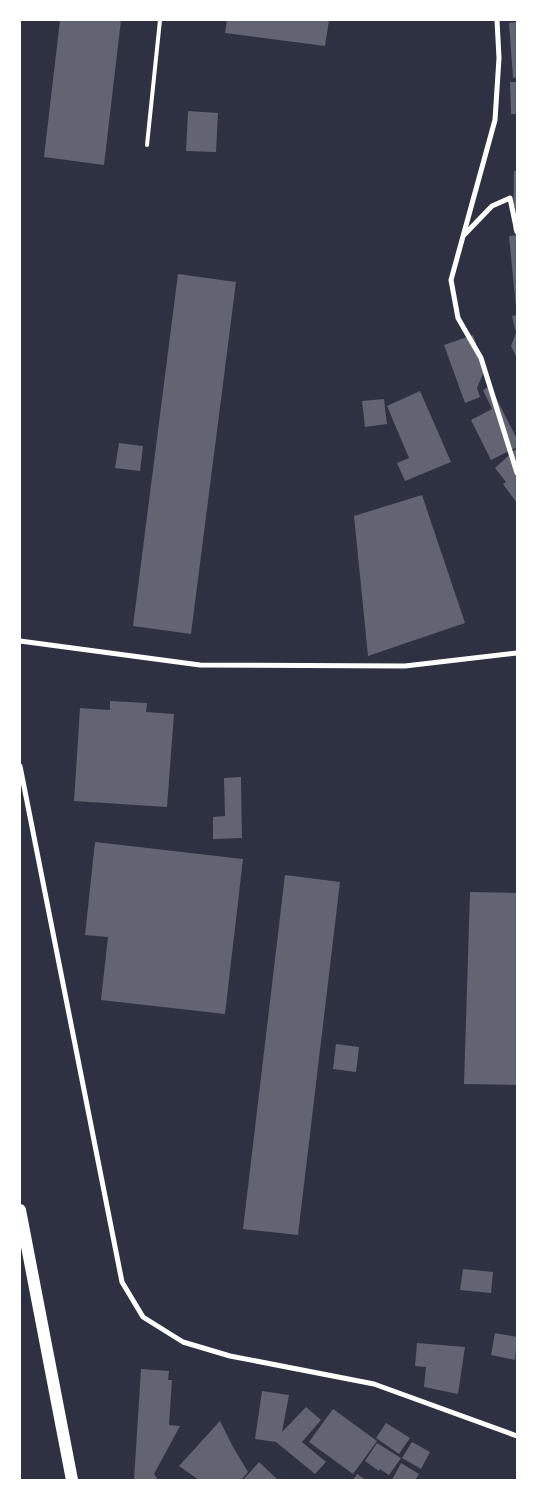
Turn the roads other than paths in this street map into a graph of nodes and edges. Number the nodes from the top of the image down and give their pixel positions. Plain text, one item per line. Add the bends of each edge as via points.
1 (160, 20) edge
2 (497, 20) edge
3 (147, 145) dead end
4 (517, 232) edge
5 (462, 236) junction
6 (517, 474) edge
7 (20, 641) edge
8 (517, 653) edge
9 (20, 766) edge
10 (20, 1210) edge
11 (517, 1436) edge
12 (72, 1480) edge

1 - 3 lane
2 - 5 street via 499,58 495,120
4 - 5 street via 510,198 492,206
5 - 6 street via 451,280 458,318 480,358
7 - 8 street via 200,665 405,666
9 - 11 street via 122,1282 143,1317 192,1345 230,1356 374,1384
10 - 12 main road

